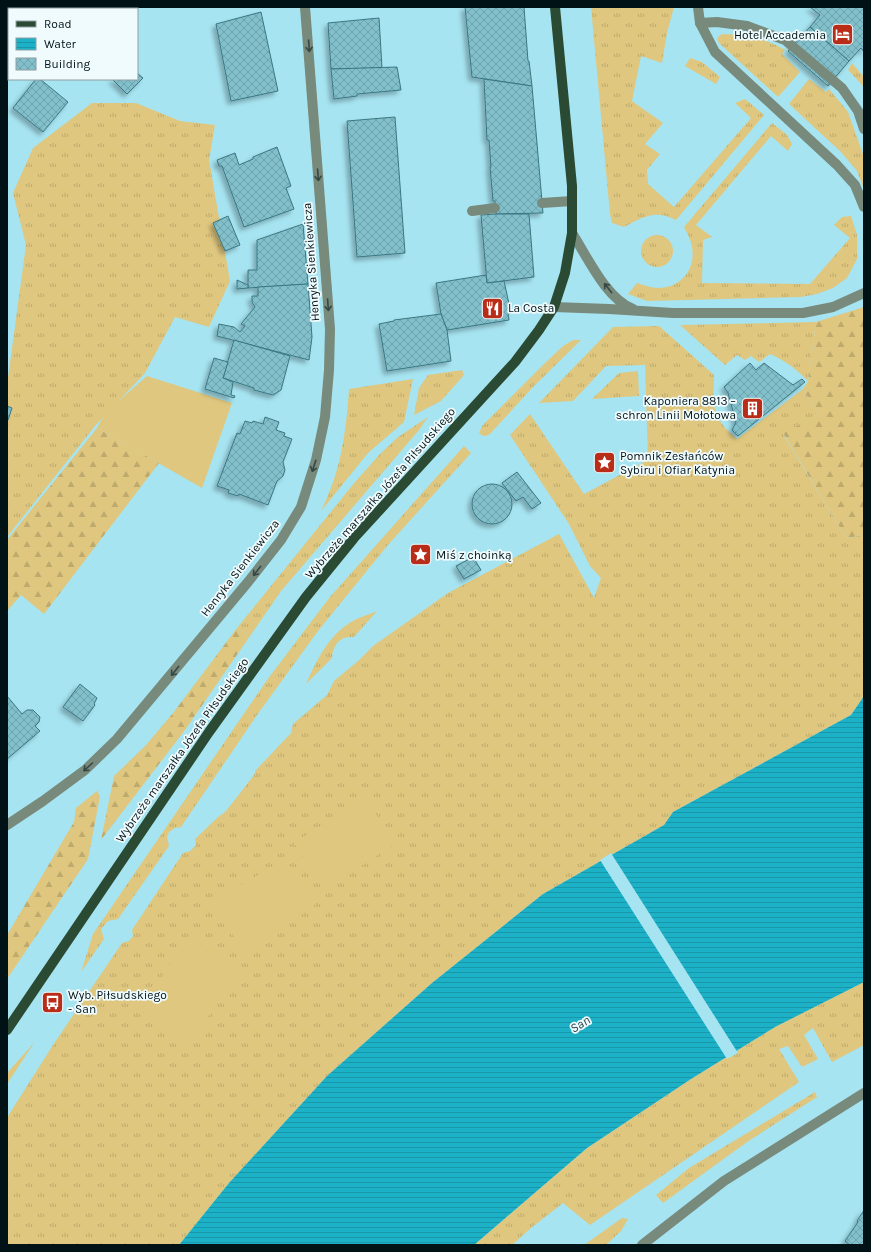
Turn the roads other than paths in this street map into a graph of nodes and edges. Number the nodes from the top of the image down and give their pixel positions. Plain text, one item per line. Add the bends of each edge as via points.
1 (305, 7) edge
2 (555, 7) edge
3 (698, 7) edge
4 (700, 23) junction
5 (864, 129) edge
6 (572, 201) junction
7 (542, 204) dead end
8 (864, 207) edge
9 (495, 208) dead end
10 (472, 211) dead end
11 (572, 233) junction
12 (863, 292) edge
13 (554, 307) junction
14 (639, 311) junction
15 (7, 825) edge
16 (7, 1030) edge
17 (864, 1093) edge
18 (642, 1245) edge

1 -> 15 street, Henryka Sienkiewicza via 330,329 324,417 316,460 301,507 281,540 118,740 85,770
2 - 6 main road, Wybrzeże marszałka Józefa Piłsudskiego
3 - 4 street
4 - 5 street via 717,22 747,26 785,40 842,88 858,111
4 - 8 street via 715,52 842,170 855,185
6 - 7 street
6 - 11 main road, Wybrzeże marszałka Józefa Piłsudskiego
9 - 10 street
11 - 13 main road, Wybrzeże marszałka Józefa Piłsudskiego via 565,273
14 -> 11 street via 620,302 608,289
12 - 14 street via 833,307 803,313
13 - 14 street
13 - 16 main road, Wybrzeże marszałka Józefa Piłsudskiego via 515,362 354,538 306,597 209,732
17 - 18 street via 724,1181

